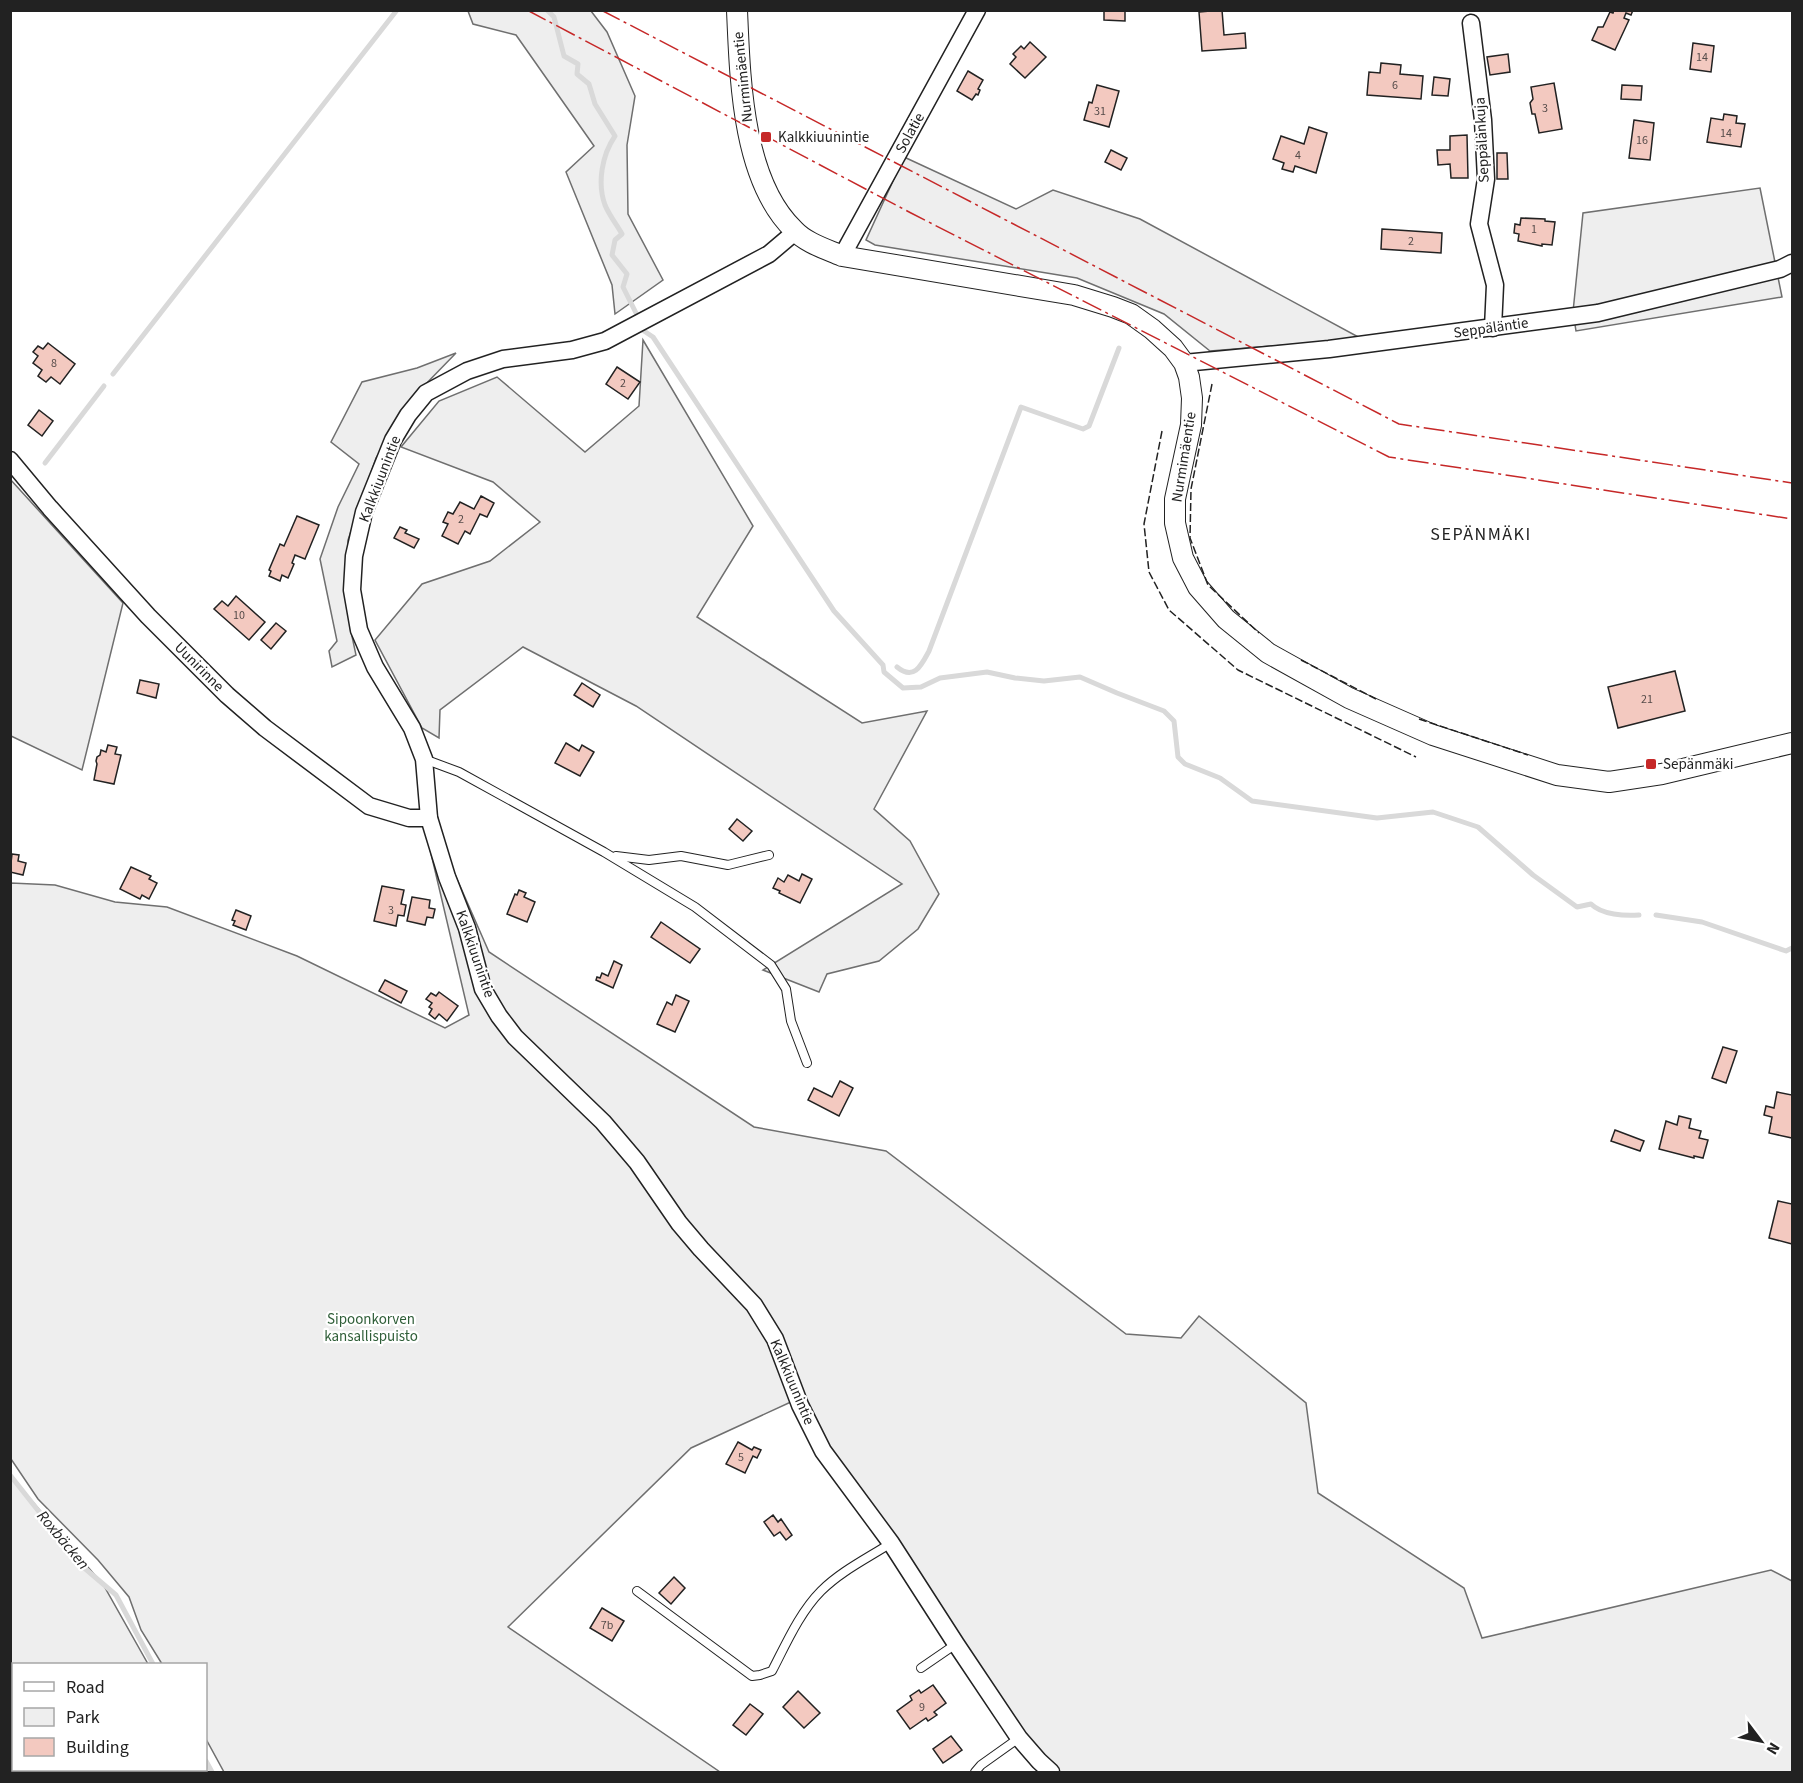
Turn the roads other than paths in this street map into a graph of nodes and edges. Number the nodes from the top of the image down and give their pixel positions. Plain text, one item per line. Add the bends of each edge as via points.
1 (737, 10) edge
2 (977, 10) edge
3 (1471, 23) dead end
4 (795, 232) junction
5 (842, 256) junction
6 (1792, 263) edge
7 (1493, 328) junction
8 (1184, 363) junction
9 (10, 460) edge
10 (1792, 743) edge
11 (424, 759) junction
12 (429, 818) junction
13 (604, 852) junction
14 (769, 855) dead end
15 (807, 1063) dead end
16 (891, 1543) junction
17 (637, 1591) dead end
18 (956, 1644) junction
19 (921, 1668) dead end
20 (1019, 1738) junction
21 (975, 1773) edge
22 (1051, 1773) edge

1 - 4 street, Nurmimäentie via 741,82 755,160 766,194
2 - 5 street, Solatie
3 - 7 street, Seppälänkuja via 1486,179 1479,224 1495,285
4 - 5 street, Nurmimäentie
4 - 11 street, Kalkkiuunintie via 768,254 605,341 572,350 503,359 467,371 426,393 408,415 393,440 364,512 354,556 352,590 359,630 375,668 412,728
5 - 8 street, Nurmimäentie via 1074,296 1113,307 1152,329
6 - 7 street, Seppäläntie via 1598,313
7 - 8 street, Seppäläntie
8 - 10 street, Nurmimäentie via 1192,398 1191,425 1175,499 1175,523 1183,558 1198,587 1226,619 1268,653 1349,698 1433,735 1557,775 1609,782 1662,774
9 - 12 street, Uunirinne via 148,616 265,728 369,806 409,818
11 - 12 street, Kalkkiuunintie
11 - 13 lane via 459,772
12 - 16 street, Kalkkiuunintie via 467,928 483,989 499,1016 515,1037 603,1122 701,1250 754,1305 775,1339 823,1451
13 - 14 lane via 649,861 681,856 728,865
13 - 15 lane via 695,907 771,965 786,989 791,1021
16 - 17 lane via 821,1591 772,1671 760,1675 752,1676
16 - 18 street, Kalkkiuunintie
18 - 19 lane
18 - 20 street, Kalkkiuunintie
20 - 21 lane
20 - 22 street, Kalkkiuunintie

